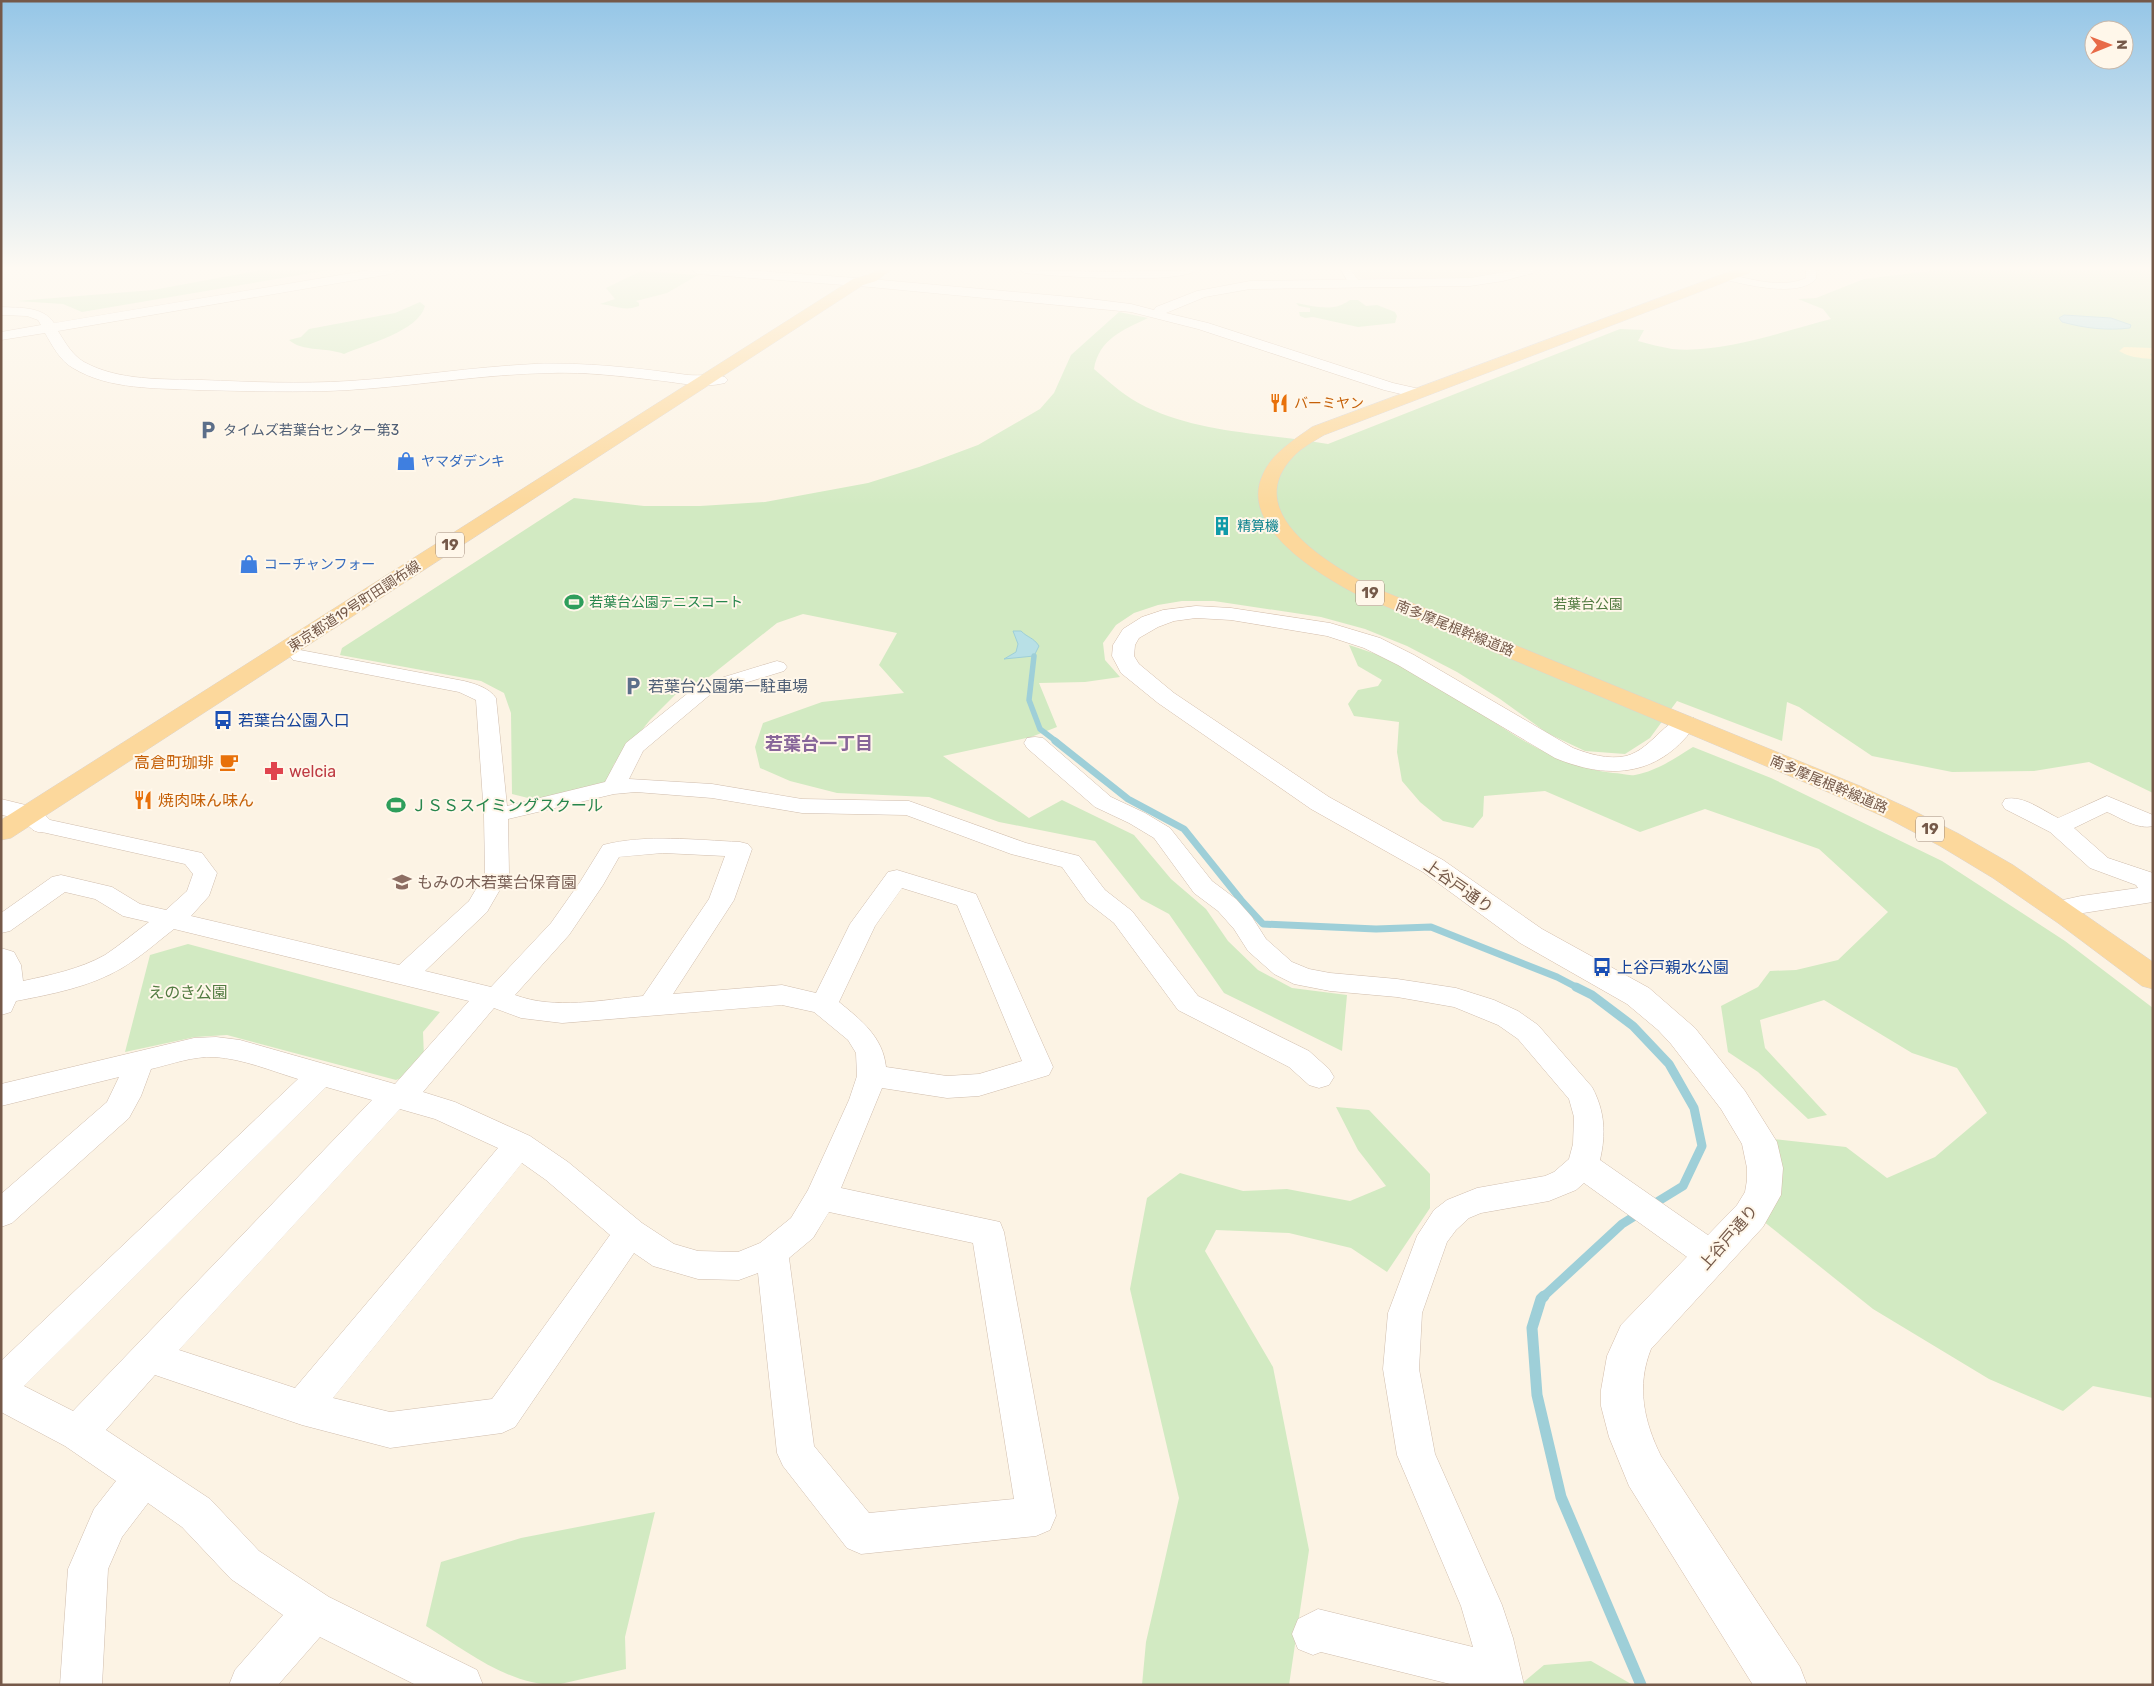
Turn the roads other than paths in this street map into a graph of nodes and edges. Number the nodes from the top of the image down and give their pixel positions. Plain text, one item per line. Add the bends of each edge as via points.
1 (65, 349) edge
2 (759, 349) edge
3 (1273, 349) edge
4 (1291, 349) edge
5 (1536, 349) edge
6 (710, 380) junction
7 (1418, 393) junction
8 (300, 656) junction
9 (778, 667) dead end
10 (1685, 723) junction
11 (1035, 743) dead end
12 (614, 787) junction
13 (2013, 804) dead end
14 (496, 815) junction
15 (2146, 821) dead end
16 (12, 826) edge
17 (2058, 828) junction
18 (2058, 908) junction
19 (170, 920) junction
20 (1, 925) edge
21 (1, 957) edge
22 (404, 976) junction
23 (2153, 978) edge
24 (493, 997) junction
25 (3, 998) edge
26 (652, 1004) junction
27 (824, 1005) junction
28 (140, 1060) junction
29 (320, 1075) junction
30 (872, 1076) junction
31 (1319, 1077) dead end
32 (1, 1095) edge
33 (397, 1097) junction
34 (519, 1145) junction
35 (1595, 1174) junction
36 (821, 1198) junction
37 (1, 1214) edge
38 (630, 1234) junction
39 (772, 1253) junction
40 (1713, 1257) junction
41 (149, 1358) junction
42 (1, 1385) edge
43 (1, 1393) edge
44 (302, 1408) junction
45 (78, 1433) junction
46 (144, 1477) junction
47 (314, 1612) junction
48 (1313, 1634) dead end
49 (1501, 1680) edge
50 (81, 1685) edge
51 (250, 1685) edge
52 (462, 1685) edge
53 (1782, 1685) edge

1 - 6 street via 69,359 80,366 108,376 141,382 312,387 553,368
2 - 6 main road, 東京都道19号町田調布線 / 19
3 - 7 street
4 - 7 street via 1398,383
5 - 7 main road, 南多摩尾根幹線道路 / 19
6 - 8 main road, 東京都道19号町田調布線 / 19
6 - 16 main road, 東京都道19号町田調布線 / 19
7 - 10 main road, 南多摩尾根幹線道路 / 19 via 1318,431 1290,450 1271,473 1267,486 1270,509 1283,532 1337,577
8 - 14 street via 464,687 486,698
8 - 16 main road, 東京都道19号町田調布線 / 19 via 76,800
9 - 12 street via 706,689 634,748
10 - 18 main road, 南多摩尾根幹線道路 / 19 via 1892,810 1981,858
10 - 40 street, 上谷戸通り via 1639,760 1614,764 1585,760 1564,753 1372,643 1311,626 1231,614 1196,612 1157,619 1131,634 1123,651 1129,668 1173,703 1320,803 1434,866 1531,936 1638,996 1674,1026 1738,1107 1763,1155 1763,1195 1750,1216
11 - 35 street via 1103,802 1162,833 1204,887 1227,905 1257,945 1283,968 1303,977 1330,982 1456,998 1484,1006 1528,1032 1582,1095 1590,1117 1588,1144
12 - 14 street
12 - 31 street via 636,785 712,791 802,806 909,808 1019,848 1070,861 1096,896 1123,918 1188,1003 1299,1059
13 - 17 street
14 - 22 street via 497,874 490,889 478,906
15 - 17 street via 2107,803
16 - 19 street via 193,858 204,873 203,887 191,903
17 - 18 street via 2099,863 2147,880 2152,894
18 - 23 main road, 南多摩尾根幹線道路 / 19
19 - 20 street via 132,910 103,893 61,883
19 - 22 street
19 - 25 street via 113,961 85,974
21 - 25 street via 5,958 11,974
22 - 24 street
24 - 26 street via 521,1008 562,1013
24 - 26 street via 560,930 611,850 664,846 740,849 721,900
24 - 33 street
26 - 27 street via 782,996
27 - 30 street via 858,1033 870,1052
27 - 30 street via 863,924 897,878 967,900 1039,1067 979,1085 947,1087
28 - 29 street via 194,1048 216,1047
28 - 32 street
28 - 37 street via 118,1110
29 - 33 street
29 - 42 street
30 - 36 street
33 - 34 street via 444,1110
33 - 41 street
34 - 38 street via 557,1171
34 - 44 street
35 - 40 street
35 - 49 street via 1549,1188 1477,1201 1458,1209 1433,1236 1405,1313 1401,1370 1416,1455 1481,1605
36 - 39 street via 802,1228
36 - 39 street via 988,1232 1036,1516 861,1534 796,1453
38 - 39 street via 665,1256 698,1264 739,1266
38 - 44 street via 502,1415 390,1430
40 - 53 street, 上谷戸通り via 1635,1338 1622,1374 1624,1415 1630,1440 1645,1471
41 - 44 street
41 - 45 street
43 - 45 street
45 - 46 street
46 - 47 street via 196,1513 245,1565
46 - 50 street via 108,1523 88,1569
47 - 51 street
47 - 52 street
48 - 49 street via 1318,1630

